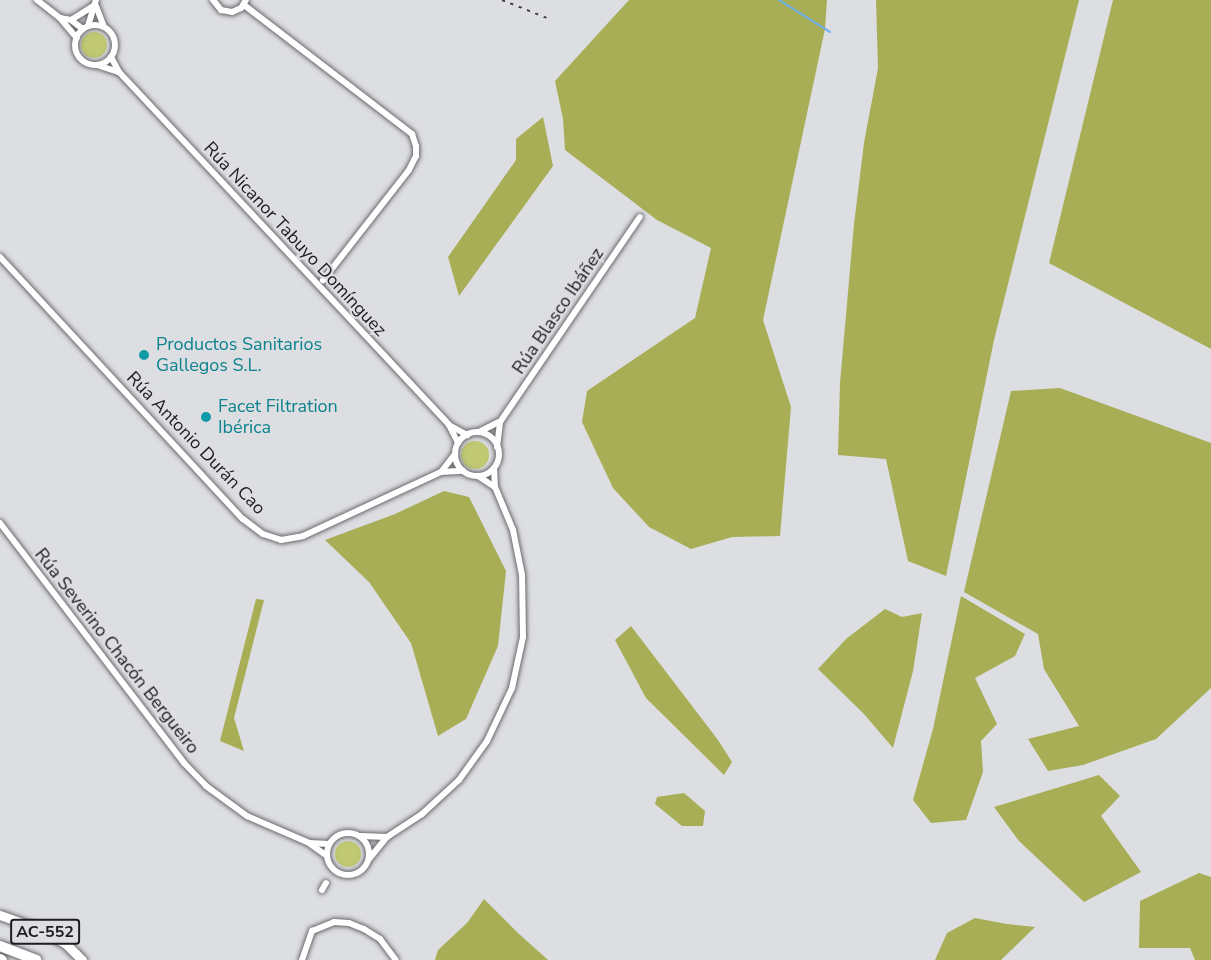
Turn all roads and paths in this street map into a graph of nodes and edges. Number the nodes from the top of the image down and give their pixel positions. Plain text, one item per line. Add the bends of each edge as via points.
1 (37, 0) edge
2 (213, 0) edge
3 (96, 3) edge
4 (245, 3) edge
5 (60, 18) junction
6 (71, 20) junction
7 (86, 28) junction
8 (105, 28) junction
9 (77, 38) junction
10 (111, 57) junction
11 (96, 65) junction
12 (119, 72) junction
13 (640, 217) dead end
14 (0, 257) edge
15 (323, 280) dead end
16 (500, 422) junction
17 (449, 425) junction
18 (476, 433) junction
19 (467, 435) junction
20 (458, 443) junction
21 (497, 447) junction
22 (455, 454) junction
23 (494, 468) junction
24 (463, 471) junction
25 (441, 472) junction
26 (478, 476) junction
27 (495, 487) junction
28 (0, 524) edge
29 (360, 836) junction
30 (387, 837) junction
31 (309, 843) junction
32 (329, 844) junction
33 (327, 856) junction
34 (369, 859) junction
35 (0, 915) edge
36 (0, 946) edge
37 (36, 960) edge
38 (82, 960) edge
39 (302, 960) edge
40 (396, 960) edge

1 - 5 street
2 - 4 street via 226,11 236,11
3 - 6 street
3 - 7 street
3 - 8 street
4 - 15 street via 412,134 416,146 409,170
5 - 6 street
5 - 9 street
6 - 7 street
7 - 8 street
7 - 9 street
8 - 10 street via 114,41
9 - 11 street via 78,54
10 - 11 street
10 - 12 street, Rúa Nicanor Tabuyo Domínguez
11 - 12 street
12 - 17 street, Rúa Nicanor Tabuyo Domínguez
13 - 16 street, Rúa Blasco Ibáñez
14 - 25 street, Rúa Antonio Durán Cao via 243,519 262,534 281,540 303,536
16 - 18 street
16 - 21 street, Rúa Blasco Ibáñez
17 - 19 street, Rúa Nicanor Tabuyo Domínguez
17 - 20 street, Rúa Nicanor Tabuyo Domínguez
18 - 19 street
18 - 21 street via 488,436
19 - 20 street
20 - 22 street
21 - 23 street
22 - 24 street
22 - 25 street, Rúa Antonio Durán Cao
23 - 26 street
23 - 27 street
24 - 25 street, Rúa Antonio Durán Cao
24 - 26 street
26 - 27 street
27 - 30 street via 513,530 522,575 523,637 512,688 488,741 459,780 422,814
28 - 31 street, Rúa Severino Chacón Bergueiro via 184,763 206,786 247,816
29 - 30 street
29 - 32 street via 339,834
29 - 34 street via 368,846
30 - 34 street
31 - 32 street, Rúa Severino Chacón Bergueiro
31 - 33 street, Rúa Severino Chacón Bergueiro
32 - 33 street
33 - 34 street via 334,870 348,876 364,869
35 - 38 main road, AC-552 via 42,930 66,944
36 - 37 highway
39 - 40 street via 312,931 334,922 364,929 380,939

